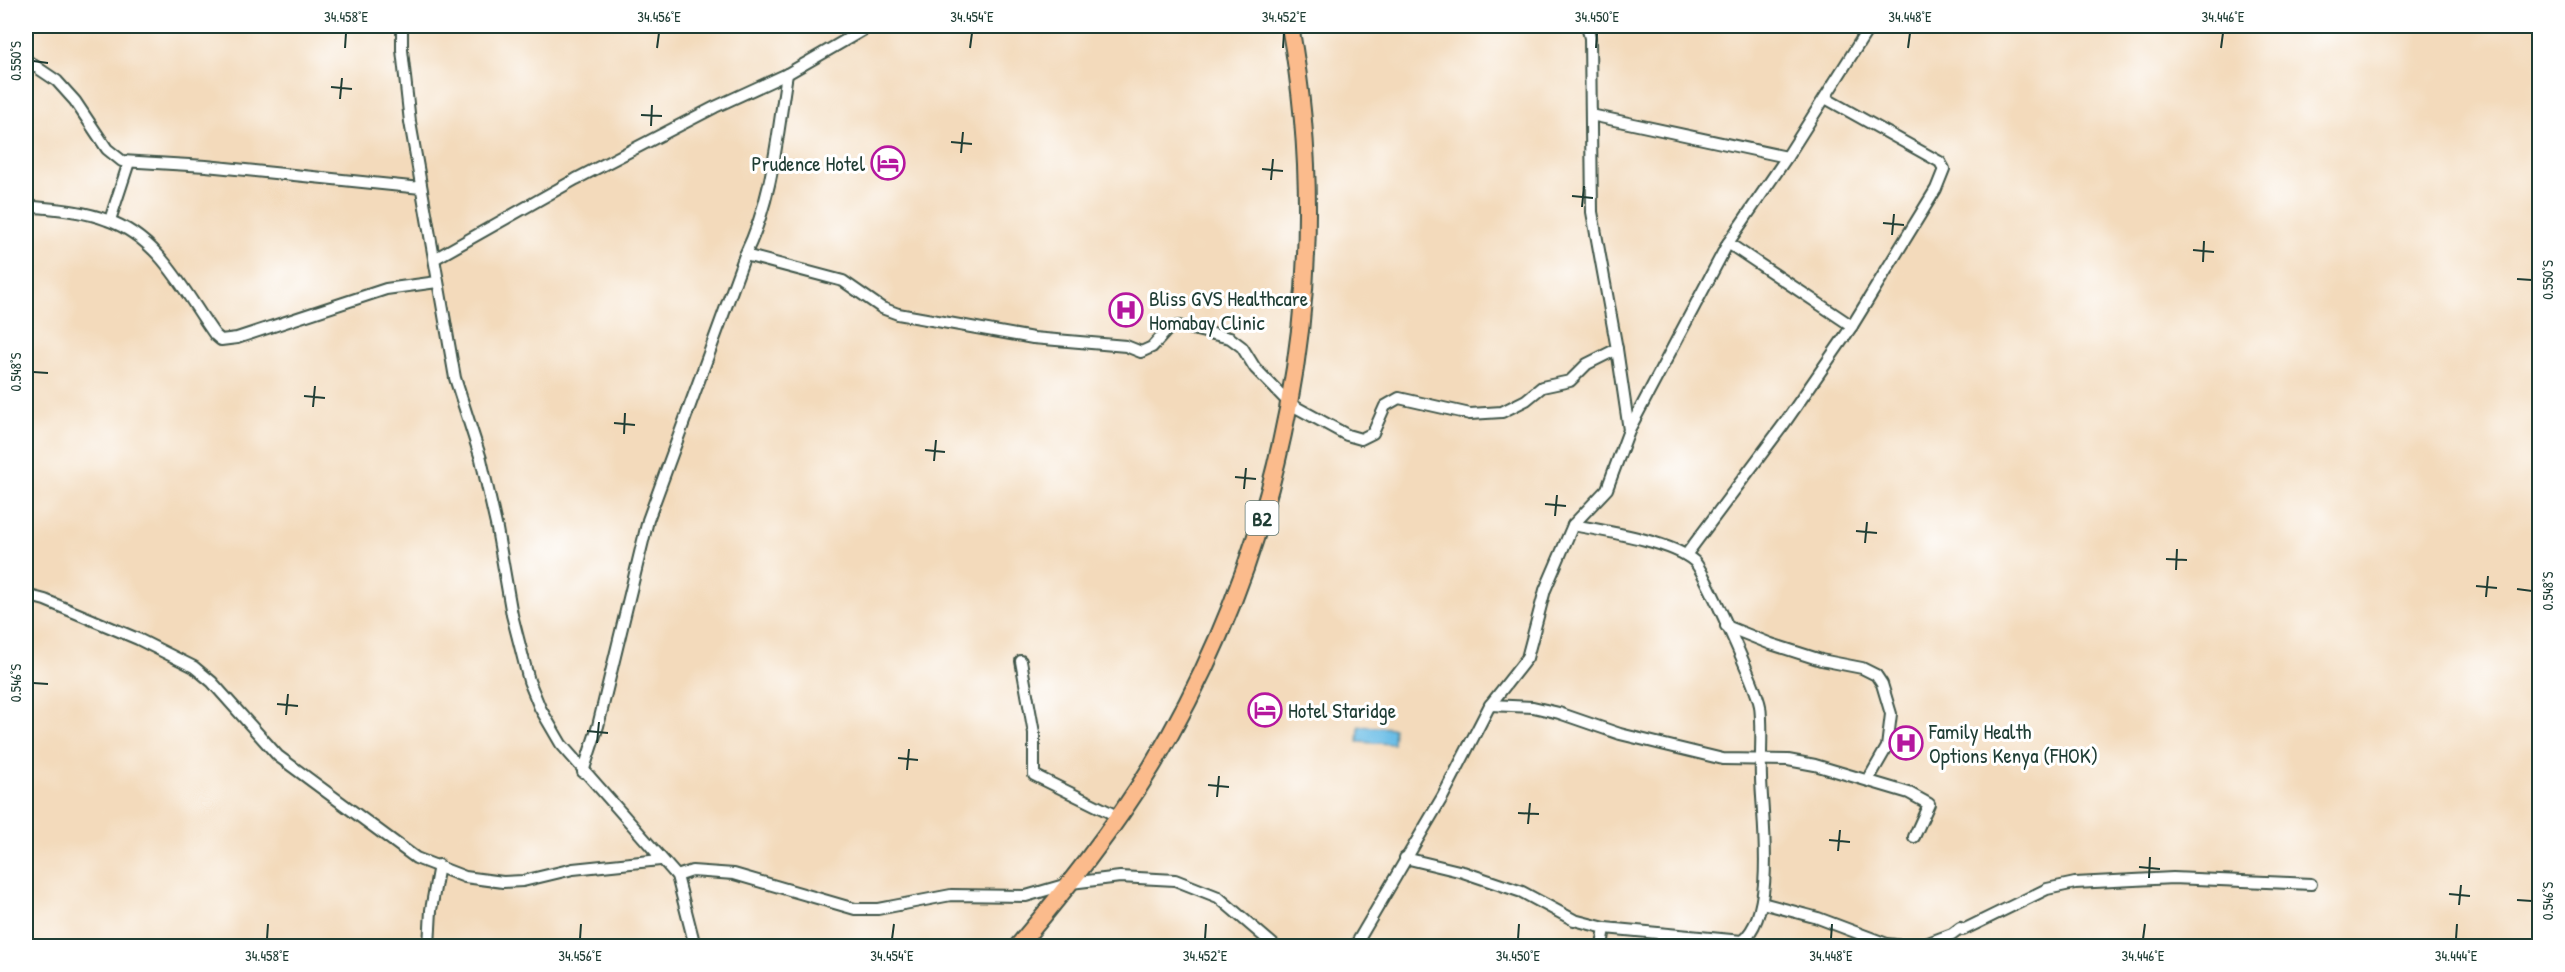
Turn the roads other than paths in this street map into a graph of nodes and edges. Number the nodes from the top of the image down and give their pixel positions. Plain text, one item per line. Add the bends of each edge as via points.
1 (402, 26) edge
2 (870, 26) edge
3 (1290, 26) edge
4 (1587, 26) edge
5 (1869, 26) edge
6 (26, 60) edge
7 (787, 74) junction
8 (1825, 98) junction
9 (1591, 115) junction
10 (1787, 157) junction
11 (129, 162) junction
12 (420, 188) junction
13 (26, 206) edge
14 (110, 220) junction
15 (1728, 243) junction
16 (745, 255) junction
17 (436, 258) junction
18 (437, 282) junction
19 (1852, 326) junction
20 (1617, 349) junction
21 (1290, 404) junction
22 (1629, 430) junction
23 (1573, 525) junction
24 (1686, 555) junction
25 (26, 595) edge
26 (1726, 626) junction
27 (1021, 661) dead end
28 (1490, 705) junction
29 (1760, 760) junction
30 (583, 772) junction
31 (1868, 780) junction
32 (1119, 817) junction
33 (1914, 837) dead end
34 (1405, 858) junction
35 (660, 860) junction
36 (439, 865) junction
37 (677, 876) junction
38 (1071, 883) junction
39 (2311, 884) dead end
40 (1762, 903) junction
41 (1605, 928) junction
42 (1742, 944) edge
43 (429, 946) edge
44 (695, 946) edge
45 (1018, 946) edge
46 (1275, 946) edge
47 (1355, 946) edge
48 (1602, 946) edge
49 (1905, 946) edge
50 (1920, 946) edge

1 - 12 street via 404,74
2 - 7 street
3 - 21 highway, B2 via 1305,135 1307,217 1304,284
4 - 9 street
5 - 8 street
6 - 11 street via 57,81 116,158
7 - 16 street via 775,159 758,228
7 - 17 street via 576,179
8 - 10 street
8 - 19 street via 1940,162 1944,169 1936,189
9 - 10 street
9 - 20 street via 1592,212
10 - 15 street
11 - 12 street
11 - 14 street
12 - 17 street
13 - 14 street
14 - 18 street via 147,242 221,340 386,289
15 - 19 street
15 - 22 street
16 - 21 street via 843,281 882,308 898,314 1033,338 1126,346 1141,352 1152,347 1169,328 1216,332 1242,347 1255,368
16 - 30 street via 648,520 598,726
17 - 18 street
18 - 30 street via 455,378 481,459 512,615 530,681 551,726
19 - 24 street
20 - 21 street via 1587,364 1570,381 1542,387 1502,412 1470,414 1407,399 1392,401 1385,406 1373,433 1361,439
20 - 22 street
21 - 32 highway, B2 via 1258,533 1235,596 1181,714
22 - 23 street via 1607,489
23 - 24 street
23 - 28 street via 1545,590 1527,658
24 - 26 street via 1702,570
25 - 36 street via 138,639 194,667 278,756 416,858
26 - 29 street via 1760,704
26 - 31 street via 1771,644 1876,675 1891,714 1887,747
27 - 32 street via 1034,733 1034,775
28 - 29 street via 1533,707 1669,747 1723,759
28 - 34 street via 1443,796
29 - 31 street via 1815,765
29 - 40 street via 1764,814
30 - 35 street
31 - 33 street via 1929,804
32 - 38 highway, B2
34 - 41 street via 1522,892 1574,920
34 - 47 street
35 - 36 street via 573,869 523,882 465,877
35 - 37 street
36 - 43 street
37 - 38 street via 692,871 734,874 855,909 878,909 951,895 1026,896
37 - 44 street
38 - 45 highway, B2
38 - 46 street via 1120,877 1175,880 1193,885 1218,897
39 - 50 street via 2173,878 2075,883 2047,889 1963,930
40 - 42 street via 1755,925
40 - 49 street via 1818,918 1887,944
41 - 42 street
41 - 48 street

